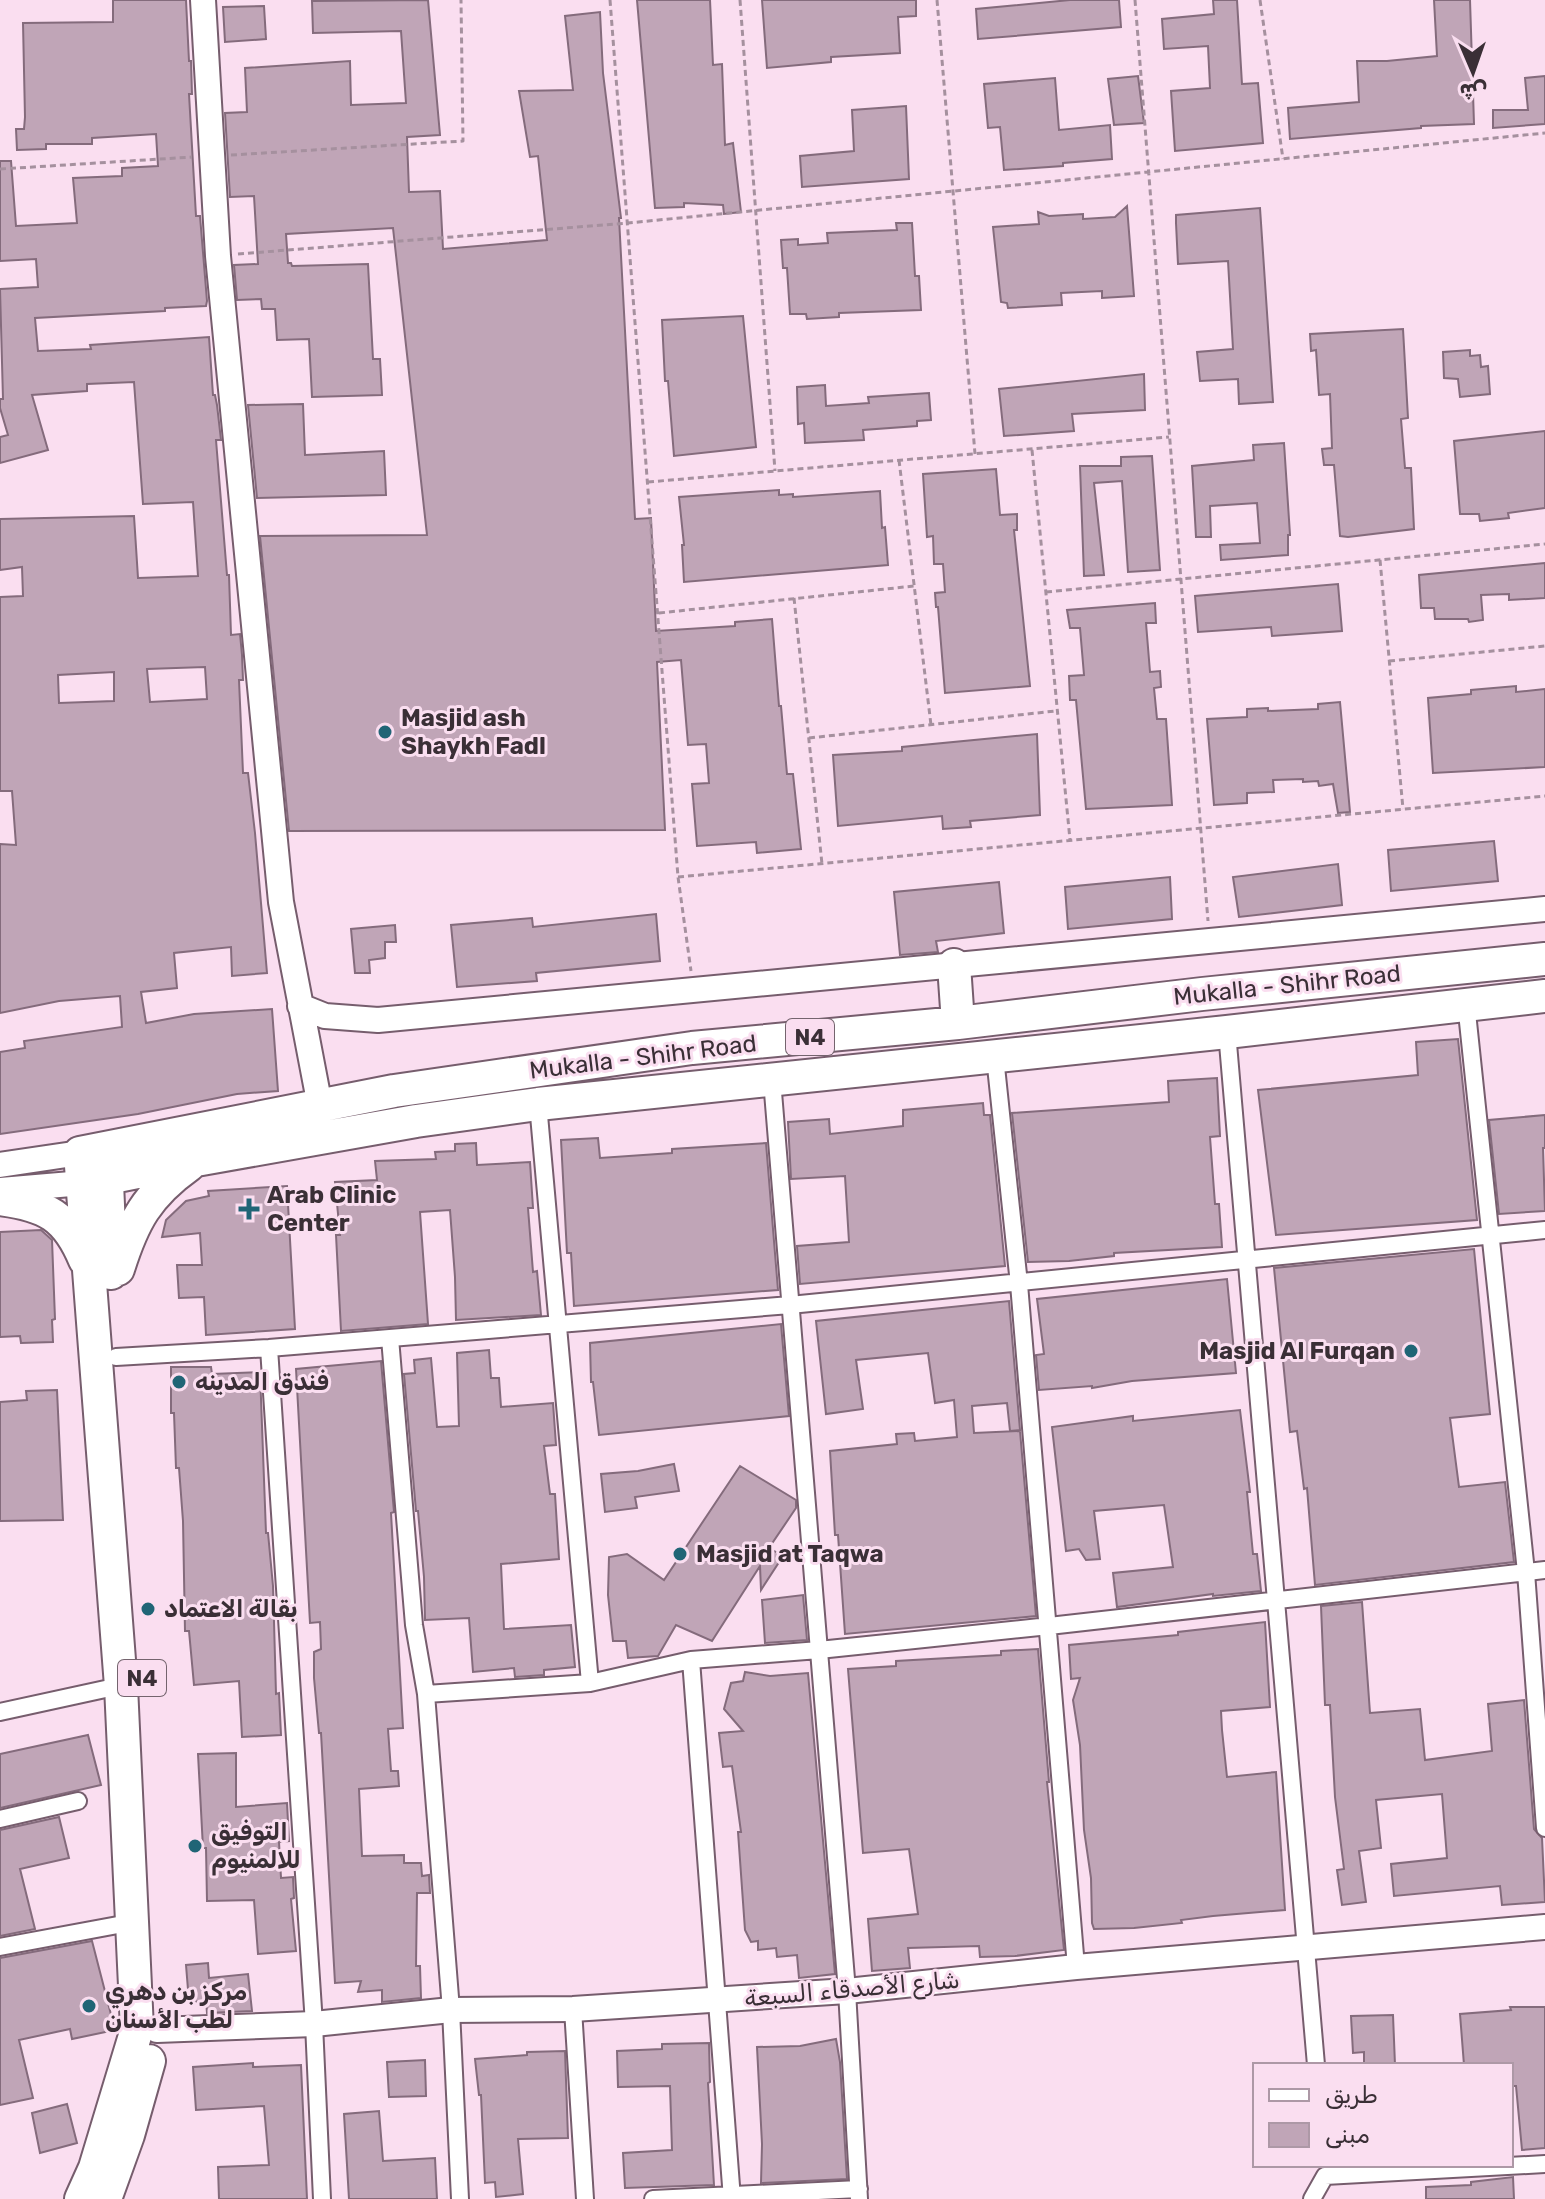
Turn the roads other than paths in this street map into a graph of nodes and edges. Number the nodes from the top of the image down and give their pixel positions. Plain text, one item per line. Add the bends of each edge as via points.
1 (203, 0) edge
2 (1545, 909) edge
3 (1545, 959) edge
4 (954, 965) junction
5 (1462, 966) junction
6 (1545, 996) edge
7 (1466, 1003) junction
8 (300, 1006) junction
9 (958, 1023) junction
10 (1227, 1032) junction
11 (692, 1048) junction
12 (995, 1057) junction
13 (772, 1080) junction
14 (698, 1088) junction
15 (538, 1104) junction
16 (320, 1106) junction
17 (196, 1160) junction
18 (0, 1165) edge
19 (94, 1166) junction
20 (0, 1190) edge
21 (0, 1199) edge
22 (1545, 1230) edge
23 (1490, 1235) junction
24 (1244, 1259) junction
25 (101, 1280) junction
26 (1019, 1284) junction
27 (790, 1305) junction
28 (559, 1324) junction
29 (390, 1338) junction
30 (269, 1348) junction
31 (116, 1357) junction
32 (1545, 1570) edge
33 (1526, 1572) junction
34 (1276, 1601) junction
35 (1049, 1626) junction
36 (819, 1650) junction
37 (691, 1660) junction
38 (131, 1683) junction
39 (590, 1683) junction
40 (426, 1694) junction
41 (0, 1712) edge
42 (78, 1801) dead end
43 (0, 1819) edge
44 (1545, 1828) edge
45 (134, 1922) junction
46 (1545, 1927) edge
47 (0, 1947) edge
48 (1306, 1947) junction
49 (1076, 1967) junction
50 (847, 1991) junction
51 (719, 2000) junction
52 (573, 2009) junction
53 (451, 2010) junction
54 (314, 2024) junction
55 (157, 2030) junction
56 (1316, 2063) edge
57 (1545, 2164) edge
58 (1513, 2165) edge
59 (1435, 2167) edge
60 (1325, 2170) edge
61 (859, 2194) edge
62 (732, 2197) edge
63 (81, 2199) edge
64 (105, 2199) edge
65 (322, 2199) edge
66 (460, 2199) edge
67 (585, 2199) edge
68 (653, 2199) edge
69 (1312, 2199) edge
70 (1326, 2199) edge

1 - 8 street via 218,256 281,902
2 - 4 street
3 - 5 highway, Mukalla - Shihr Road / N4
4 - 8 street via 378,1020 325,1016
4 - 9 highway
5 - 7 highway
5 - 9 highway, Mukalla - Shihr Road / N4
6 - 7 highway, Mukalla - Shihr Road / N4
7 - 10 highway, Mukalla - Shihr Road / N4
7 - 23 street
8 - 16 street
9 - 11 highway, Mukalla - Shihr Road / N4
10 - 12 highway, Mukalla - Shihr Road / N4
10 - 24 street
11 - 14 highway
11 - 16 highway, Mukalla - Shihr Road / N4
12 - 13 highway, Mukalla - Shihr Road / N4
12 - 26 street
13 - 14 highway, Mukalla - Shihr Road / N4
13 - 27 street
14 - 15 highway, Mukalla - Shihr Road / N4
15 - 17 highway, Mukalla - Shihr Road / N4
15 - 28 street
16 - 19 highway, Mukalla - Shihr Road / N4
17 - 19 highway, Mukalla - Shihr Road / N4
17 - 25 highway via 168,1180 142,1210
18 - 19 street
19 - 20 street
19 - 25 highway, N4
21 - 25 highway via 36,1206 63,1221
22 - 23 street
23 - 24 street
23 - 33 street
24 - 26 street
24 - 34 street
25 - 31 highway, N4
25 - 38 highway, N4
26 - 27 street
26 - 35 street
27 - 28 street
27 - 36 street
28 - 29 street
28 - 39 street
29 - 30 street
29 - 40 street via 414,1625
30 - 31 street
30 - 54 street
31 - 38 highway, N4
32 - 33 street
33 - 34 street
33 - 44 street
34 - 35 street
34 - 48 street
35 - 36 street
35 - 49 street
36 - 37 street
36 - 50 street
37 - 39 street
37 - 51 street
38 - 41 street
38 - 45 highway, N4
38 - 55 highway, N4
39 - 40 street
40 - 53 street
42 - 43 street
45 - 47 street
45 - 63 highway, N4 via 137,2029
46 - 48 street, شارع الأصدقاء السبعة
48 - 49 street, شارع الأصدقاء السبعة
48 - 56 street
49 - 50 street, شارع الأصدقاء السبعة
50 - 51 street, شارع الأصدقاء السبعة
50 - 61 street
51 - 52 street, شارع الأصدقاء السبعة
51 - 62 street
52 - 53 street, شارع الأصدقاء السبعة
52 - 67 street
53 - 54 street, شارع الأصدقاء السبعة
53 - 66 street
54 - 55 street, شارع الأصدقاء السبعة
54 - 65 street
55 - 64 highway, N4
57 - 58 street
59 - 60 street
60 - 69 street
60 - 70 street
61 - 62 street
62 - 68 street

